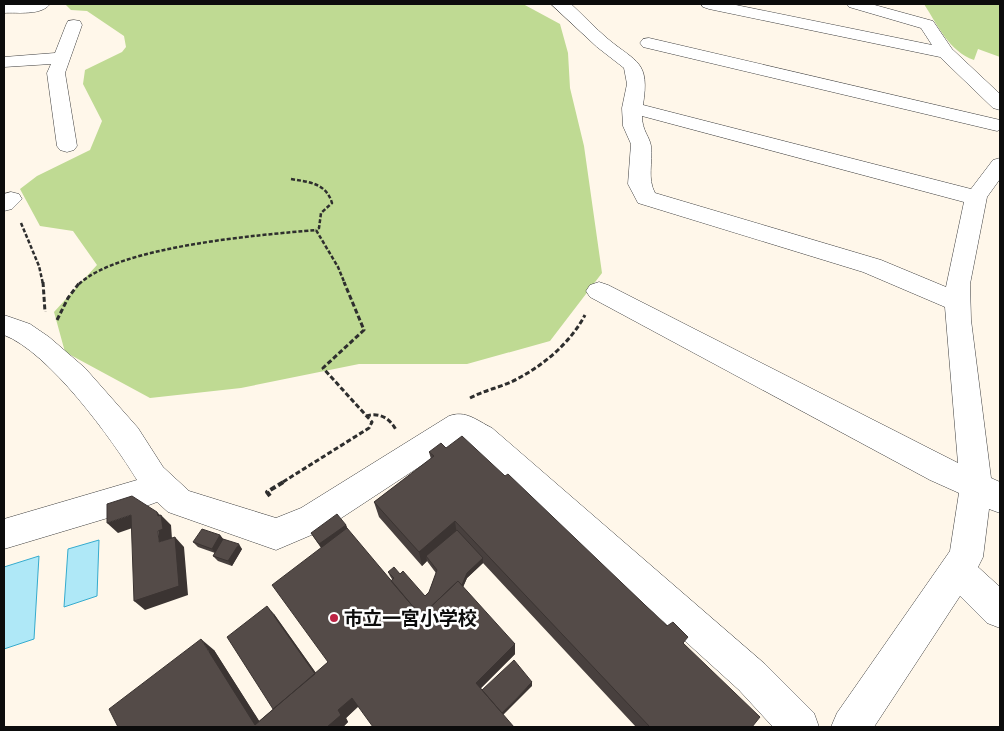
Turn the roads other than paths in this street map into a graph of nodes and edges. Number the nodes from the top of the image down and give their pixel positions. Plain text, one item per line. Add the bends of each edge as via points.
1 (42, 4) edge
2 (559, 4) edge
3 (709, 4) edge
4 (855, 4) edge
5 (4, 8) edge
6 (74, 25) dead end
7 (649, 43) dead end
8 (946, 53) junction
9 (12, 58) edge
10 (60, 58) junction
11 (1000, 104) edge
12 (632, 108) junction
13 (999, 123) edge
14 (67, 146) dead end
15 (1000, 151) edge
16 (1000, 164) edge
17 (976, 197) junction
18 (599, 291) road end
19 (957, 302) junction
20 (4, 325) edge
21 (160, 484) junction
22 (988, 493) edge
23 (4, 534) edge
24 (957, 571) junction
25 (1000, 610) edge
26 (800, 727) edge
27 (851, 727) edge

1 - 5 street
2 - 12 street via 630,63 636,86
3 - 8 street
4 - 8 street via 927,25
6 - 10 street
7 - 13 street
8 - 11 street
9 - 10 street
10 - 14 street via 56,73
12 - 17 street
12 - 19 street via 633,134 641,144 639,184 646,198 872,266
13 - 15 street
16 - 17 street
17 - 19 street
18 - 22 street
19 - 22 street
20 - 21 street via 45,338 127,436 152,477
21 - 23 street via 141,494
21 - 26 street via 179,502 276,534 312,519 459,425 481,437 752,677
22 - 24 street via 966,557
24 - 25 street
24 - 27 street

